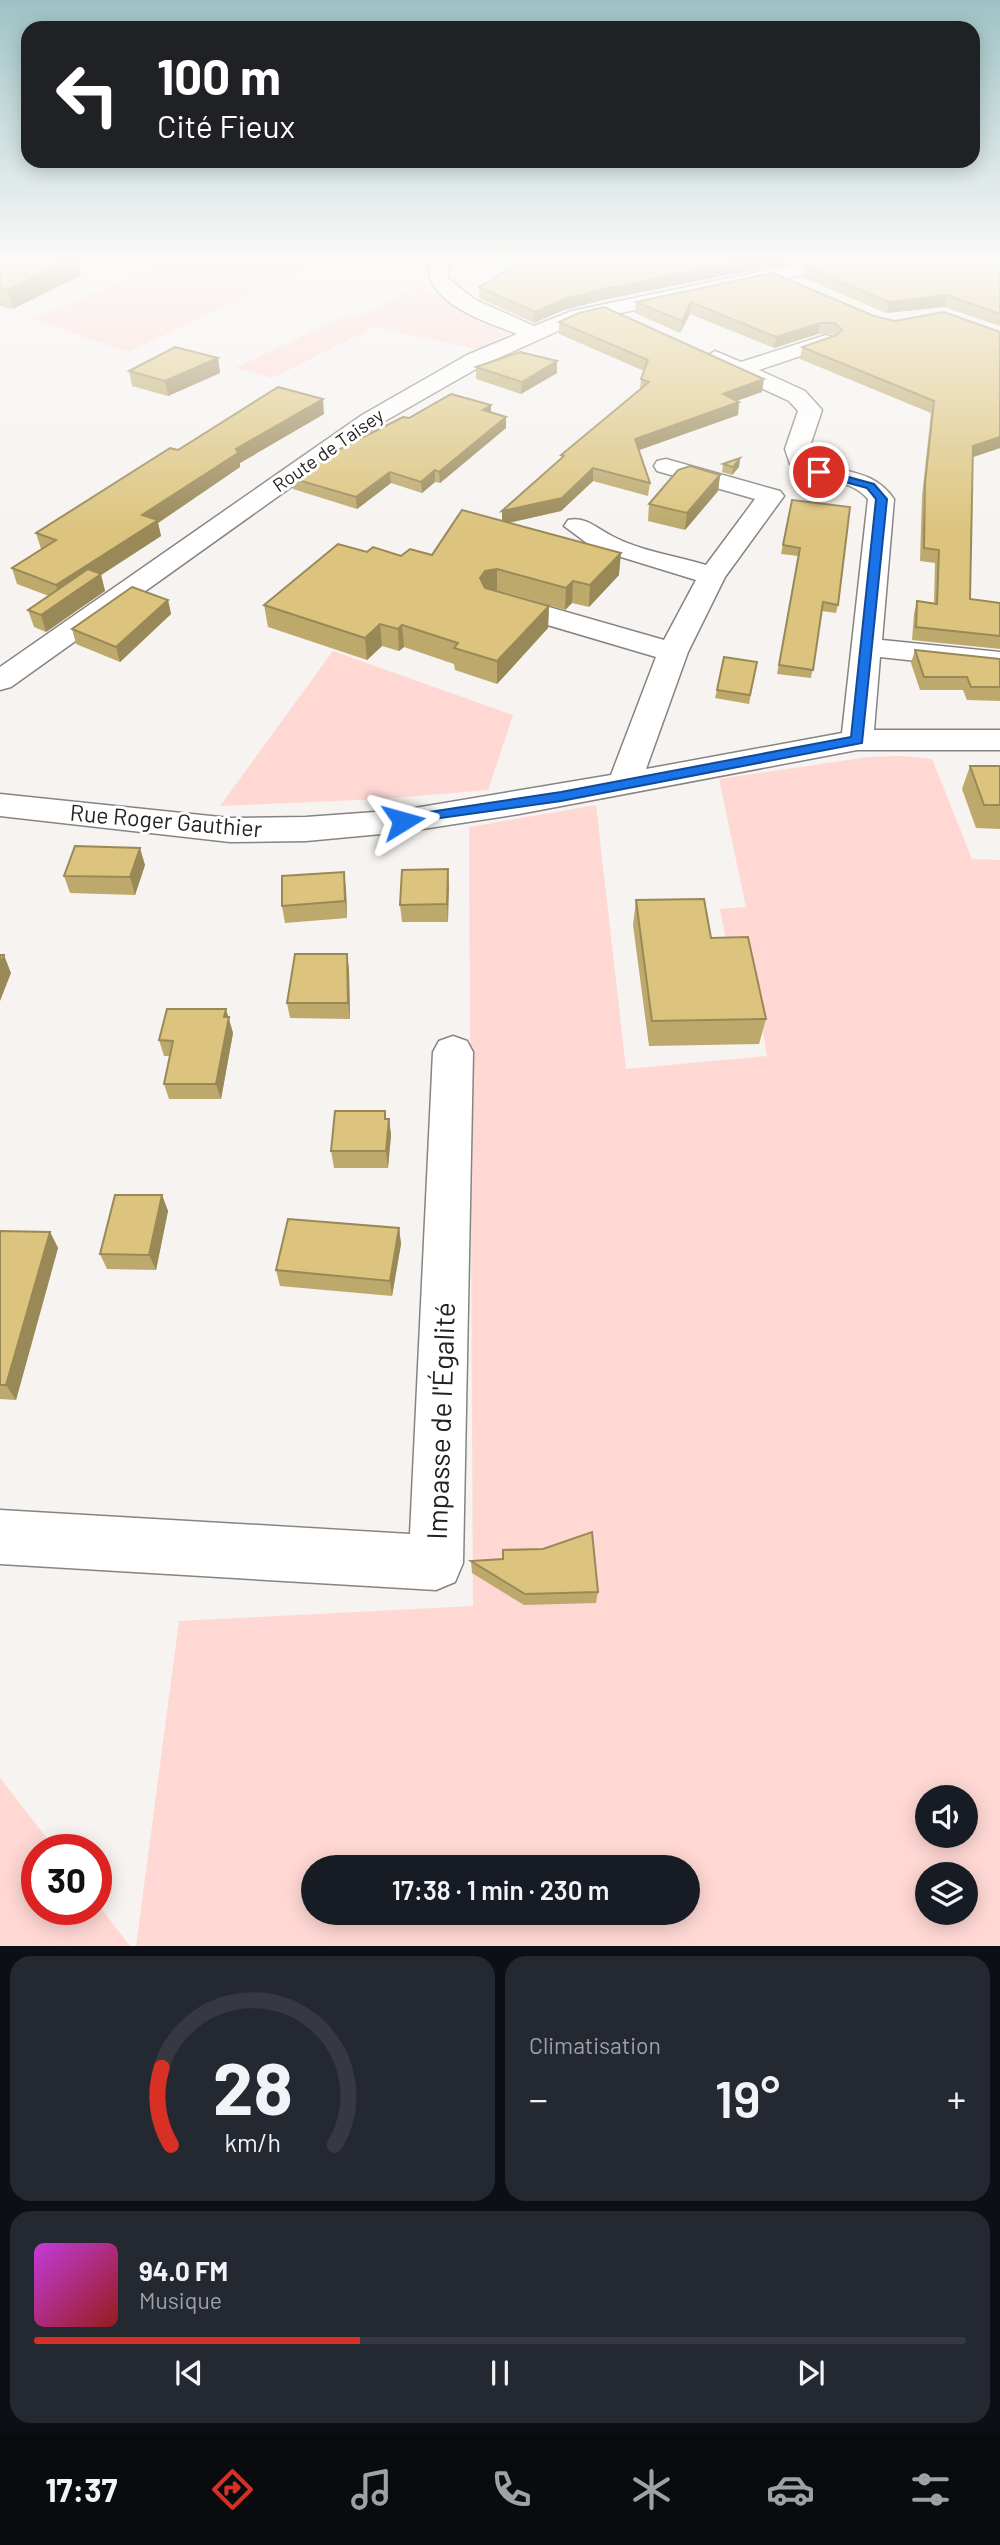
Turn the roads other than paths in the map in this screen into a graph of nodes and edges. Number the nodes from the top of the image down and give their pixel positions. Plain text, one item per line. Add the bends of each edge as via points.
1 (500, 348) edge
2 (693, 348) edge
3 (805, 348) edge
4 (740, 369) junction
5 (860, 461) dead end
6 (666, 466) dead end
7 (825, 473) junction
8 (577, 526) dead end
9 (712, 576) junction
10 (496, 601) edge
11 (867, 647) junction
12 (673, 652) junction
13 (1000, 661) edge
14 (0, 681) edge
15 (857, 740) junction
16 (1000, 740) edge
17 (624, 784) junction
18 (0, 805) edge
19 (453, 1052) dead end
20 (0, 1537) edge

1 - 14 street, Route de Taisey via 370,420
2 - 4 street
3 - 4 street
4 - 7 street via 806,403 810,417 797,449 799,459
5 - 7 street
6 - 9 street via 771,496
7 - 11 street via 871,486 881,499
8 - 9 street via 604,543
9 - 12 street
10 - 12 street
11 - 13 street
11 - 15 street
12 - 17 street
15 - 16 street, Rue Roger Gauthier
15 - 17 street, Rue Roger Gauthier
17 - 18 street, Rue Roger Gauthier via 403,821 306,829 230,830
19 - 20 street, Impasse de l'Égalité via 436,1563

